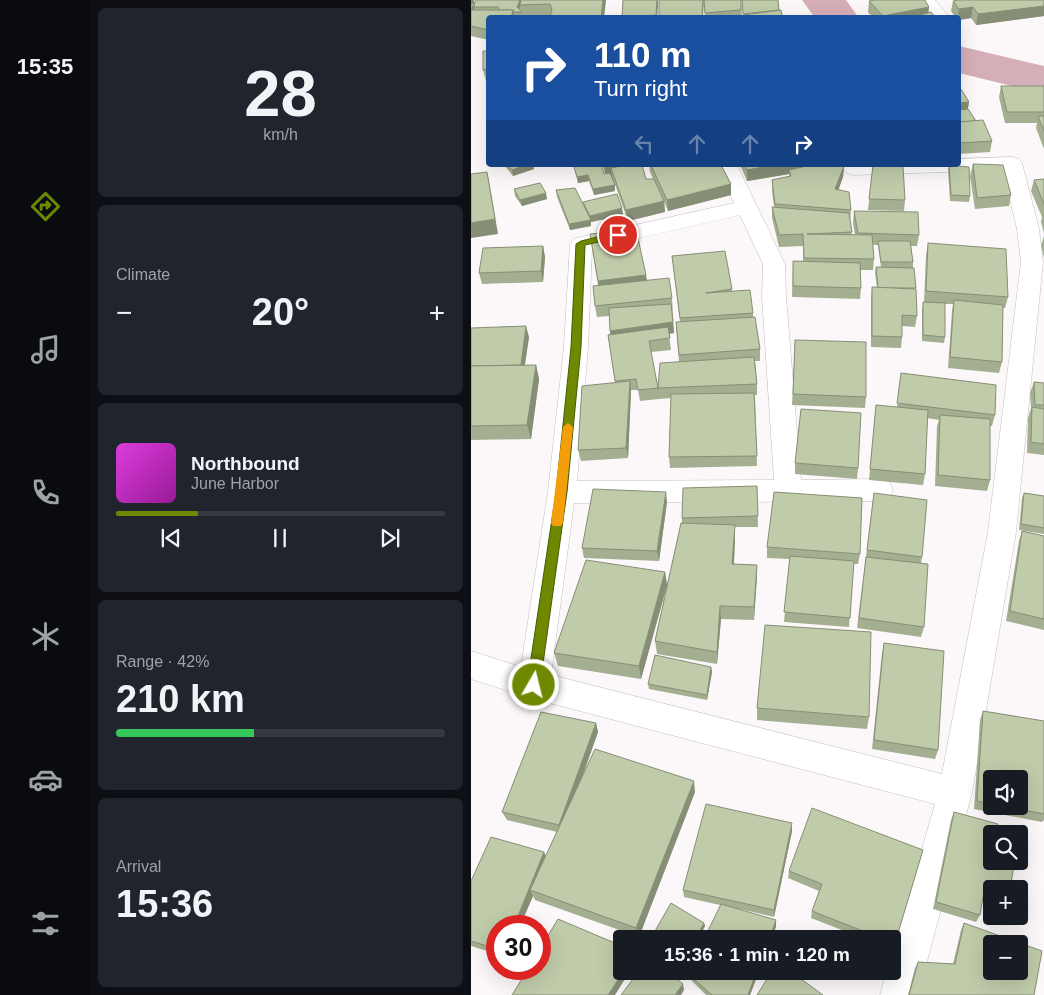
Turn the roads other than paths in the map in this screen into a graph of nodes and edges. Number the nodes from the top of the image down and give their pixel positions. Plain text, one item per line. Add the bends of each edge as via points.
1 (925, 0) edge
2 (939, 15) edge
3 (961, 165) edge
4 (728, 167) edge
5 (906, 167) edge
6 (854, 169) dead end
7 (748, 206) junction
8 (788, 490) junction
9 (879, 490) dead end
10 (562, 492) junction
11 (472, 667) edge
12 (534, 685) junction
13 (955, 793) junction
14 (899, 995) edge

1 - 2 street
3 - 13 street via 1012,163 1029,229 1032,262 1002,532
4 - 7 street
5 - 6 street
7 - 8 street via 774,264
7 - 10 street via 581,244 576,347
8 - 9 street
8 - 10 street
10 - 12 street
11 - 12 street
12 - 13 street
13 - 14 street

